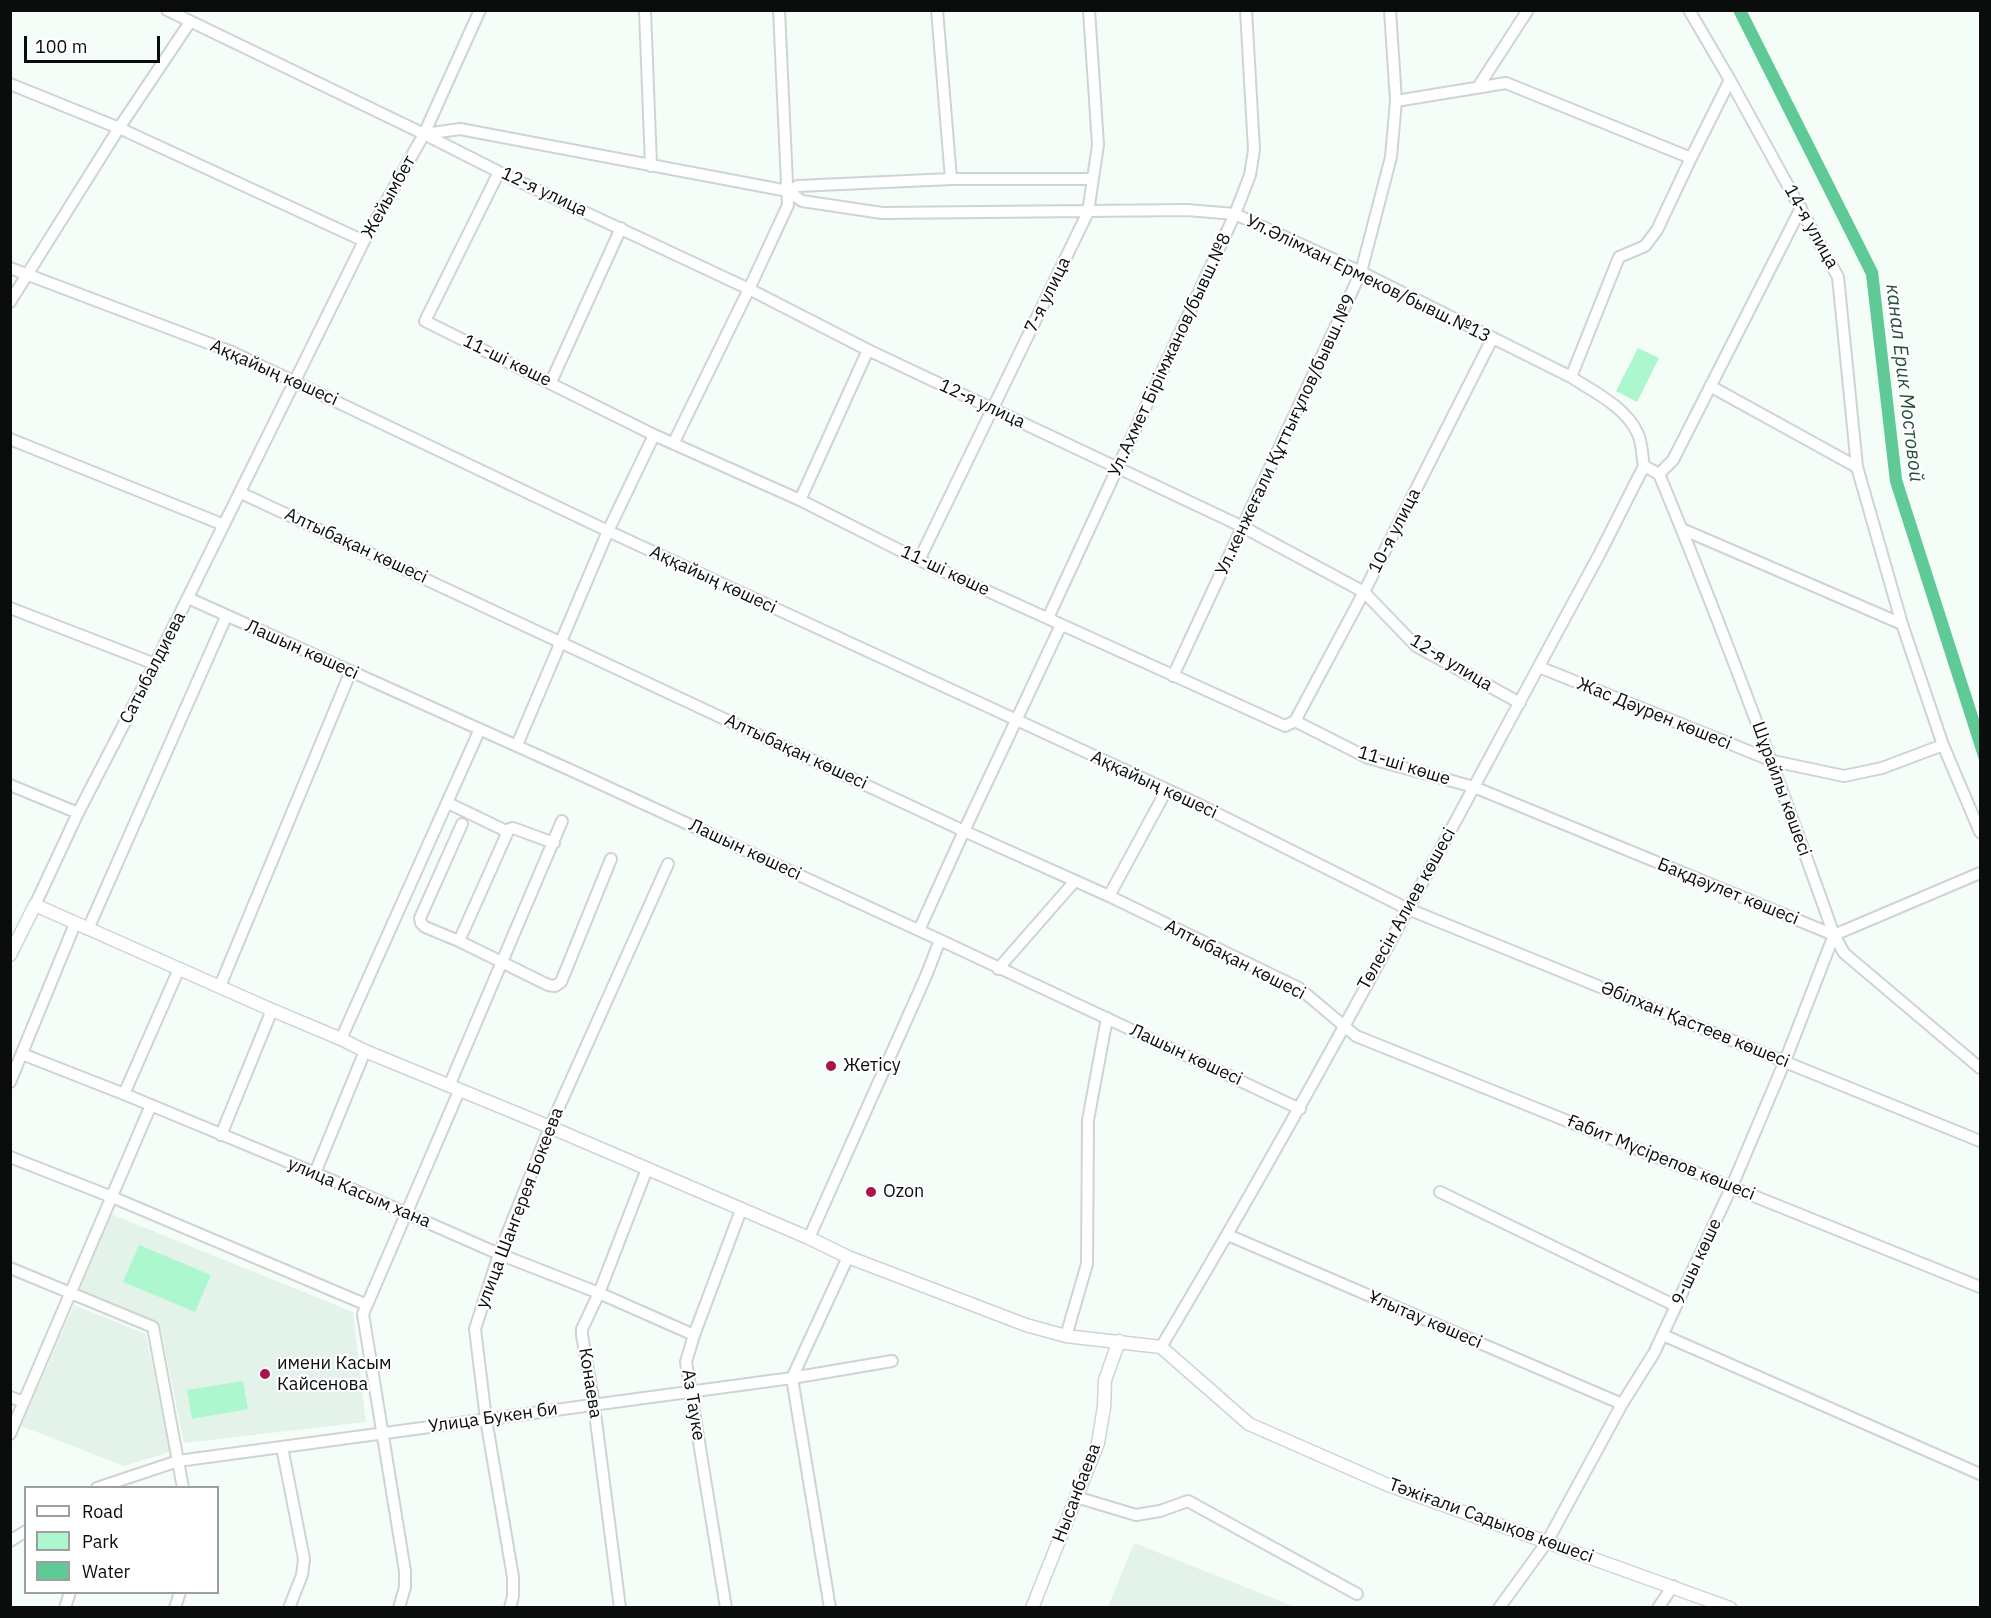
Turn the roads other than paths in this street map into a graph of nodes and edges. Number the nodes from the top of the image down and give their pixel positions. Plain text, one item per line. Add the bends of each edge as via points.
1 (167, 10) edge
2 (480, 10) edge
3 (645, 10) edge
4 (779, 10) edge
5 (937, 10) edge
6 (1089, 10) edge
7 (1246, 10) edge
8 (1390, 10) edge
9 (1528, 10) edge
10 (1689, 10) edge
11 (190, 22) junction
12 (1730, 80) junction
13 (10, 84) edge
14 (1478, 87) junction
15 (1396, 101) junction
16 (119, 128) junction
17 (424, 134) junction
18 (1690, 158) junction
19 (651, 166) junction
20 (499, 172) junction
21 (951, 179) junction
22 (1093, 179) junction
23 (788, 191) junction
24 (1801, 208) junction
25 (1088, 212) junction
26 (1235, 214) junction
27 (621, 228) junction
28 (364, 241) junction
29 (10, 268) edge
30 (1361, 272) junction
31 (29, 274) junction
32 (749, 289) junction
33 (10, 302) edge
34 (1492, 339) junction
35 (868, 350) junction
36 (1570, 377) junction
37 (294, 381) junction
38 (551, 382) junction
39 (1710, 386) junction
40 (992, 409) junction
41 (654, 435) junction
42 (10, 439) edge
43 (674, 442) junction
44 (1644, 466) junction
45 (1857, 467) junction
46 (1118, 469) junction
47 (1659, 474) junction
48 (241, 493) junction
49 (800, 501) junction
50 (224, 525) junction
51 (1243, 527) junction
52 (1682, 529) junction
53 (608, 531) junction
54 (920, 560) junction
55 (1364, 591) junction
56 (188, 598) junction
57 (10, 608) edge
58 (226, 617) junction
59 (1048, 618) junction
60 (1902, 624) junction
61 (1061, 625) junction
62 (561, 642) junction
63 (155, 664) junction
64 (1539, 667) junction
65 (351, 671) junction
66 (1173, 676) junction
67 (1520, 703) junction
68 (1295, 720) junction
69 (1016, 721) junction
70 (480, 729) junction
71 (517, 745) junction
72 (1943, 745) junction
73 (1773, 761) junction
74 (10, 785) edge
75 (1474, 787) junction
76 (1166, 791) junction
77 (448, 803) junction
78 (78, 813) junction
79 (562, 821) dead end
80 (462, 824) dead end
81 (964, 831) junction
82 (1980, 832) edge
83 (506, 833) junction
84 (554, 843) junction
85 (611, 859) dead end
86 (668, 864) dead end
87 (1980, 873) edge
88 (1075, 881) junction
89 (1108, 896) junction
90 (35, 905) junction
91 (1408, 909) junction
92 (75, 924) junction
93 (88, 929) junction
94 (919, 930) junction
95 (1834, 935) junction
96 (940, 940) junction
97 (459, 941) junction
98 (11, 953) edge
99 (502, 962) junction
100 (179, 969) junction
101 (998, 969) junction
102 (220, 986) junction
103 (272, 1010) junction
104 (1107, 1018) junction
105 (1344, 1025) junction
106 (341, 1039) junction
107 (365, 1051) junction
108 (22, 1054) junction
109 (1785, 1061) junction
110 (1980, 1068) edge
111 (10, 1082) edge
112 (454, 1088) junction
113 (124, 1094) junction
114 (151, 1106) junction
115 (1300, 1109) junction
116 (550, 1127) junction
117 (221, 1135) junction
118 (1980, 1141) edge
119 (10, 1157) edge
120 (647, 1169) junction
121 (315, 1173) junction
122 (1732, 1186) junction
123 (1440, 1192) dead end
124 (112, 1197) junction
125 (741, 1209) junction
126 (407, 1213) junction
127 (1228, 1235) junction
128 (809, 1238) junction
129 (499, 1254) junction
130 (848, 1257) junction
131 (10, 1268) edge
132 (1980, 1287) edge
133 (71, 1292) junction
134 (599, 1293) junction
135 (367, 1305) junction
136 (1676, 1306) junction
137 (694, 1335) junction
138 (1663, 1335) junction
139 (1066, 1336) junction
140 (1119, 1341) junction
141 (1161, 1347) junction
142 (892, 1361) dead end
143 (792, 1378) junction
144 (690, 1392) junction
145 (10, 1397) edge
146 (24, 1402) junction
147 (1622, 1404) junction
148 (594, 1405) junction
149 (486, 1419) junction
150 (10, 1434) edge
151 (381, 1434) junction
152 (282, 1447) junction
153 (178, 1461) junction
154 (1980, 1474) edge
155 (103, 1486) edge
156 (183, 1486) edge
157 (1076, 1497) junction
158 (24, 1531) edge
159 (10, 1541) edge
160 (1547, 1542) junction
161 (1673, 1586) junction
162 (70, 1594) edge
163 (1357, 1594) dead end
164 (64, 1608) edge
165 (289, 1608) edge
166 (399, 1608) edge
167 (510, 1608) edge
168 (620, 1608) edge
169 (726, 1608) edge
170 (830, 1608) edge
171 (1032, 1608) edge
172 (1499, 1608) edge
173 (1658, 1608) edge
174 (1730, 1608) edge

1 - 11 street, 12-я улица
2 - 17 street, Жейымбет
3 - 19 street
4 - 23 street
5 - 21 street
6 - 22 street, 7-я улица via 1098,145
7 - 26 street, Ул.Ахмет Бірімжанов/бывш.№8 via 1254,150 1250,175
8 - 15 street, Ул.кенжеғали Құттығұлов/бывш.№9
9 - 14 street
10 - 12 street, 14-я улица
11 - 16 street
11 - 17 street, 12-я улица
12 - 18 street
12 - 24 street, 14-я улица
13 - 16 street
14 - 15 street
14 - 18 street via 1506,83
15 - 30 street, Ул.кенжеғали Құттығұлов/бывш.№9 via 1391,157
16 - 28 street
16 - 31 street
17 - 19 street, Ул.Әлімхан Ермеков/бывш.№13 via 460,129
17 - 20 street, 12-я улица
17 - 28 street, Жейымбет
18 - 36 street via 1657,230 1645,246 1619,257
19 - 23 street, Ул.Әлімхан Ермеков/бывш.№13
20 - 27 street, 12-я улица
20 - 38 street, 11-ші көше via 425,321
21 - 22 street, Ул.Әлімхан Ермеков/бывш.№13
21 - 23 street, Ул.Әлімхан Ермеков/бывш.№13 via 798,186
22 - 25 street, 7-я улица
23 - 25 street, Ул.Әлімхан Ермеков/бывш.№13 via 802,201 882,213
23 - 32 street via 788,205
24 - 39 street
24 - 45 street, 14-я улица via 1838,277
25 - 26 street, Ул.Әлімхан Ермеков/бывш.№13 via 1187,210
25 - 40 street, 7-я улица
26 - 30 street, Ул.Әлімхан Ермеков/бывш.№13
26 - 46 street, Ул.Ахмет Бірімжанов/бывш.№8
27 - 32 street, 12-я улица
27 - 38 street
28 - 37 street, Жейымбет
29 - 31 street, Аққайың көшесі
30 - 34 street, Ул.Әлімхан Ермеков/бывш.№13
30 - 51 street, Ул.кенжеғали Құттығұлов/бывш.№9
31 - 33 street
31 - 37 street, Аққайың көшесі via 232,352
32 - 35 street, 12-я улица
32 - 43 street
34 - 36 street, Ул.Әлімхан Ермеков/бывш.№13
34 - 55 street, 10-я улица
35 - 40 street, 12-я улица
35 - 49 street
36 - 44 street, Ул.Әлімхан Ермеков/бывш.№13 via 1627,416 1639,436
37 - 48 street, Сатыбалдиева
37 - 53 street, Аққайың көшесі
38 - 41 street, 11-ші көше
39 - 45 street
39 - 47 street via 1672,460
40 - 46 street, 12-я улица
40 - 54 street, 7-я улица
41 - 43 street, 11-ші көше
41 - 53 street
42 - 50 street
43 - 49 street, 11-ші көше
44 - 47 street
44 - 64 street, Төлесін Алиев көшесі
45 - 60 street, 14-я улица
46 - 51 street, 12-я улица
46 - 59 street, Ул.Ахмет Бірімжанов/бывш.№8
47 - 52 street, Шұрайлы көшесі
48 - 50 street, Сатыбалдиева
48 - 62 street, Алтыбақан көшесі
49 - 54 street, 11-ші көше
50 - 56 street, Сатыбалдиева
51 - 55 street, 12-я улица
51 - 66 street, Ул.кенжеғали Құттығұлов/бывш.№9
52 - 60 street
52 - 73 street, Шұрайлы көшесі
53 - 62 street
53 - 69 street, Аққайың көшесі
54 - 59 street, 11-ші көше
55 - 67 street, 12-я улица via 1416,646
55 - 68 street, 10-я улица
56 - 58 street, Лашын көшесі
56 - 63 street, Сатыбалдиева
57 - 63 street
58 - 65 street, Лашын көшесі
58 - 93 street
59 - 61 street, 11-ші көше
60 - 72 street, 14-я улица
61 - 66 street, 11-ші көше
61 - 69 street
62 - 71 street
62 - 81 street, Алтыбақан көшесі
63 - 78 street, Сатыбалдиева
64 - 67 street, Төлесін Алиев көшесі
64 - 73 street, Жас Дәурен көшесі
65 - 70 street, Лашын көшесі
65 - 102 street
66 - 68 street, 11-ші көше via 1285,726
67 - 75 street, Төлесін Алиев көшесі
68 - 75 street, 11-ші көше via 1368,758
69 - 76 street, Аққайың көшесі
69 - 81 street
70 - 71 street, Лашын көшесі
70 - 77 street
71 - 94 street, Лашын көшесі
72 - 73 street, Жас Дәурен көшесі via 1882,768 1844,776
72 - 82 street, 14-я улица
73 - 95 street, Шұрайлы көшесі
74 - 78 street
75 - 91 street, Төлесін Алиев көшесі
75 - 95 street, Бақдәулет көшесi
76 - 89 street
76 - 91 street, Аққайың көшесі
77 - 83 street
77 - 106 street
78 - 90 street, Сатыбалдиева
79 - 84 street
80 - 97 street via 420,918 425,927
81 - 88 street, Алтыбақан көшесі
81 - 94 street
83 - 84 street via 513,828
83 - 97 street
84 - 99 street
85 - 99 street via 561,982 548,985
86 - 116 street, улица Шангерея Бокеева
87 - 95 street
88 - 89 street, Алтыбақан көшесі
88 - 101 street
89 - 105 street, Алтыбақан көшесі via 1299,988
90 - 92 street
90 - 98 street, Сатыбалдиева
91 - 105 street, Төлесін Алиев көшесі
91 - 109 street, Әбілхан Қастеев көшесi
92 - 93 street
92 - 108 street
93 - 100 street
94 - 96 street, Лашын көшесі
95 - 109 street, 9-шы көше
95 - 110 street, Шұрайлы көшесі via 1845,953
96 - 101 street, Лашын көшесі
96 - 128 street
97 - 99 street
99 - 112 street
100 - 102 street
100 - 113 street
101 - 104 street, Лашын көшесі
102 - 103 street
103 - 106 street
103 - 117 street
104 - 115 street, Лашын көшесі
104 - 139 street via 1088,1120 1087,1264
105 - 115 street, Төлесін Алиев көшесі
105 - 122 street, Ғабит Мүсірепов көшесi via 1356,1036
106 - 107 street
107 - 112 street
107 - 121 street
108 - 111 street
108 - 113 street, улица Касым хана
109 - 118 street, Әбілхан Қастеев көшесi
109 - 122 street, 9-шы көше
112 - 116 street
112 - 126 street
113 - 114 street, улица Касым хана
114 - 117 street, улица Касым хана
114 - 124 street
115 - 127 street, Төлесін Алиев көшесі
116 - 120 street
116 - 129 street, улица Шангерея Бокеева
117 - 121 street, улица Касым хана
119 - 124 street
120 - 125 street
120 - 134 street, Конаева
121 - 126 street, улица Касым хана
122 - 132 street, Ғабит Мүсірепов көшесi
122 - 136 street, 9-шы көше
123 - 136 street
124 - 133 street
124 - 135 street
125 - 128 street
125 - 137 street, Аз Тауке
126 - 129 street, улица Касым хана
126 - 135 street
127 - 141 street, Төлесін Алиев көшесі
127 - 147 street, Ұлытау көшесi
128 - 130 street
129 - 134 street, улица Касым хана
129 - 149 street, улица Шангерея Бокеева via 475,1334
130 - 139 street
130 - 143 street
131 - 133 street
133 - 146 street
133 - 153 street via 153,1327
134 - 137 street, улица Касым хана
134 - 148 street, Конаева via 582,1329
135 - 151 street via 363,1318
136 - 138 street, 9-шы көше
137 - 144 street, Аз Тауке via 686,1362
138 - 147 street, 9-шы көше
138 - 154 street
139 - 140 street
140 - 141 street
140 - 157 street, Нысанбаева via 1105,1380 1098,1443
141 - 160 street, Тәжіғали Садықов көшесі via 1249,1424 1388,1485
142 - 143 street, Улица Букен би
143 - 144 street, Улица Букен би
143 - 170 street
144 - 148 street, Улица Букен би
144 - 169 street, Аз Тауке
145 - 146 street
146 - 150 street
147 - 160 street, 9-шы көше
148 - 149 street, Улица Букен би
148 - 168 street, Конаева
149 - 151 street, Улица Букен би
149 - 167 street, улица Шангерея Бокеева via 513,1576
151 - 152 street, Улица Букен би
151 - 166 street via 405,1571
152 - 153 street, Улица Букен би
152 - 165 street via 304,1559
153 - 155 street, Улица Букен би
153 - 156 street
157 - 163 street via 1136,1515 1188,1501
157 - 171 street, Нысанбаева
158 - 159 street
160 - 161 street, Тәжіғали Садықов көшесі
160 - 172 street, 9-шы көше
161 - 173 street
161 - 174 street, Тәжіғали Садықов көшесі
162 - 164 street

